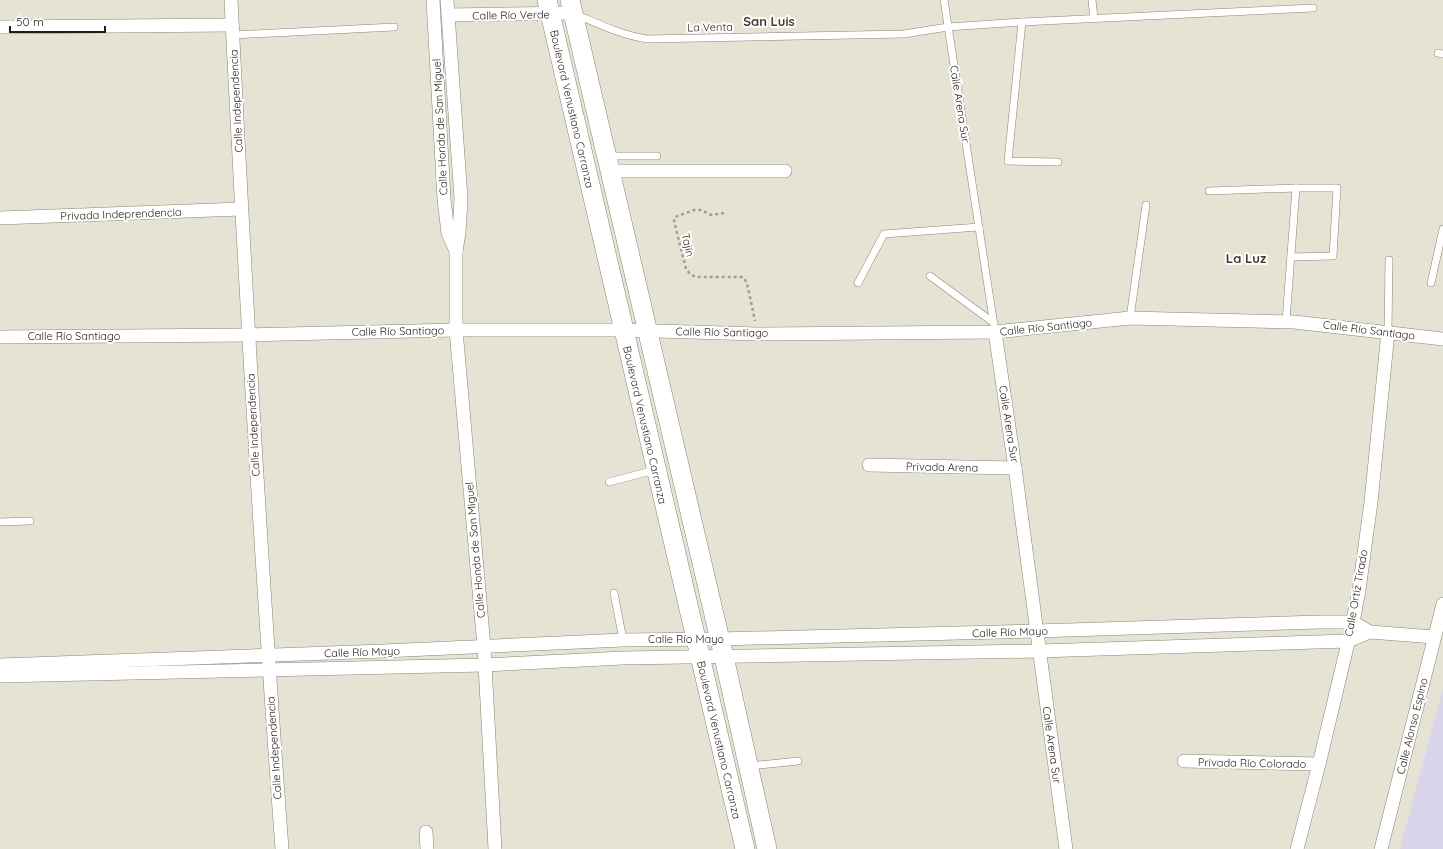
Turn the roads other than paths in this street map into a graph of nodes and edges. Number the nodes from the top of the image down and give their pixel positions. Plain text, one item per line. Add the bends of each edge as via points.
1 (231, 0) edge
2 (433, 0) edge
3 (447, 0) edge
4 (944, 0) edge
5 (1092, 0) edge
6 (548, 7) edge
7 (572, 7) edge
8 (1313, 8) dead end
9 (448, 15) junction
10 (1094, 18) junction
11 (1022, 22) junction
12 (0, 27) edge
13 (394, 27) dead end
14 (948, 27) junction
15 (233, 30) junction
16 (657, 156) dead end
17 (1058, 162) dead end
18 (608, 163) junction
19 (785, 171) dead end
20 (1296, 188) junction
21 (1209, 191) dead end
22 (1146, 204) dead end
23 (241, 209) junction
24 (0, 218) edge
25 (979, 227) junction
26 (1443, 229) edge
27 (456, 251) junction
28 (1291, 256) junction
29 (1389, 260) dead end
30 (930, 276) dead end
31 (858, 283) dead end
32 (1431, 283) dead end
33 (1130, 318) junction
34 (1286, 321) junction
35 (994, 328) junction
36 (456, 330) junction
37 (623, 330) junction
38 (648, 330) junction
39 (1388, 332) junction
40 (248, 335) junction
41 (0, 337) edge
42 (1443, 339) edge
43 (869, 465) dead end
44 (1015, 468) junction
45 (656, 470) junction
46 (609, 482) dead end
47 (30, 521) dead end
48 (0, 522) edge
49 (614, 593) dead end
50 (1443, 604) edge
51 (1353, 622) junction
52 (1037, 631) junction
53 (1370, 632) junction
54 (1434, 637) junction
55 (695, 639) junction
56 (623, 640) junction
57 (1348, 641) junction
58 (484, 647) junction
59 (722, 648) junction
60 (1039, 651) junction
61 (267, 655) junction
62 (623, 658) junction
63 (699, 658) junction
64 (0, 665) edge
65 (484, 665) junction
66 (268, 669) junction
67 (0, 676) edge
68 (798, 761) dead end
69 (1184, 761) dead end
70 (1319, 764) junction
71 (748, 766) junction
72 (426, 832) dead end
73 (282, 849) edge
74 (427, 849) edge
75 (495, 849) edge
76 (745, 849) edge
77 (767, 849) edge
78 (1066, 849) edge
79 (1297, 849) edge
80 (1381, 849) edge

1 - 15 street, Calle Independencia
2 - 27 street, Calle Honda de San Miguel via 444,198 448,233
3 - 9 street, Calle Honda de San Miguel
4 - 14 lane, Calle Arena Sur
5 - 10 lane
6 - 7 street, Calle Río Verde
6 - 9 street, Calle Río Verde
6 - 37 main road, Boulevard Venustiano Carranza
7 - 14 lane, La Venta via 619,33 647,39 904,34
7 - 18 main road, Boulevard Venustiano Carranza
8 - 10 lane, La Venta
9 - 27 street, Calle Honda de San Miguel via 461,199
10 - 11 lane, La Venta
11 - 14 lane, La Venta
11 - 17 lane via 1008,161
12 - 15 street
13 - 15 lane
14 - 25 lane, Calle Arena Sur
15 - 23 street, Calle Independencia
16 - 18 lane
18 - 19 street
18 - 38 main road, Boulevard Venustiano Carranza
20 - 21 lane
20 - 28 lane
20 - 28 lane via 1337,188 1333,256
22 - 33 lane
23 - 24 street, Privada Indeprendencia
23 - 40 street, Calle Independencia
25 - 31 lane via 884,234
25 - 35 lane, Calle Arena Sur
26 - 32 lane
27 - 36 street, Calle Honda de San Miguel
28 - 34 lane
29 - 39 lane
30 - 35 lane
33 - 34 street, Calle Río Santiago
33 - 35 street, Calle Río Santiago
34 - 39 street, Calle Río Santiago
35 - 38 street, Calle Río Santiago via 757,334
35 - 44 street, Calle Arena Sur
36 - 37 street, Calle Río Santiago
36 - 40 street, Calle Río Santiago
36 - 58 street, Calle Honda de San Miguel
37 - 38 street, Calle Río Santiago
37 - 45 main road, Boulevard Venustiano Carranza
38 - 59 main road, Boulevard Venustiano Carranza
39 - 42 street, Calle Río Santiago
39 - 51 street, Calle Ortiz Tirado via 1371,502
40 - 41 street, Calle Río Santiago
40 - 61 street, Calle Independencia
43 - 44 street, Privada Arena
44 - 52 street, Calle Arena Sur
45 - 46 lane
45 - 55 main road, Boulevard Venustiano Carranza
47 - 48 lane
49 - 56 lane
50 - 54 street, Calle Alonso Espino
51 - 52 street, Calle Río Mayo
51 - 53 street, Calle Río Mayo
51 - 57 street, Calle Ortiz Tirado
52 - 59 street, Calle Río Mayo
52 - 60 street, Calle Arena Sur
53 - 54 street, Calle Río Mayo
53 - 57 street, Calle Río Mayo
54 - 80 street, Calle Alonso Espino
55 - 56 street, Calle Río Mayo
55 - 59 street, Calle Río Mayo
55 - 63 main road, Boulevard Venustiano Carranza
56 - 58 street, Calle Río Mayo
56 - 62 street
57 - 60 street, Calle Río Mayo
57 - 70 street, Calle Ortiz Tirado
58 - 61 street, Calle Río Mayo
58 - 65 street, Calle Honda de San Miguel
59 - 60 street, Calle Río Mayo
59 - 63 street, Calle Río Mayo
59 - 71 main road, Boulevard Venustiano Carranza
60 - 78 street, Calle Arena Sur
61 - 64 street, Calle Río Mayo
61 - 66 street, Calle Independencia
62 - 63 street, Calle Río Mayo
62 - 65 street, Calle Río Mayo
63 - 76 main road, Boulevard Venustiano Carranza
65 - 66 street, Calle Río Mayo
65 - 75 street, Calle Honda de San Miguel
66 - 67 street, Calle Río Mayo
66 - 73 street, Calle Independencia
68 - 71 lane
69 - 70 street, Privada Río Colorado
70 - 79 street, Calle Ortiz Tirado
71 - 77 main road, Boulevard Venustiano Carranza
72 - 74 street

